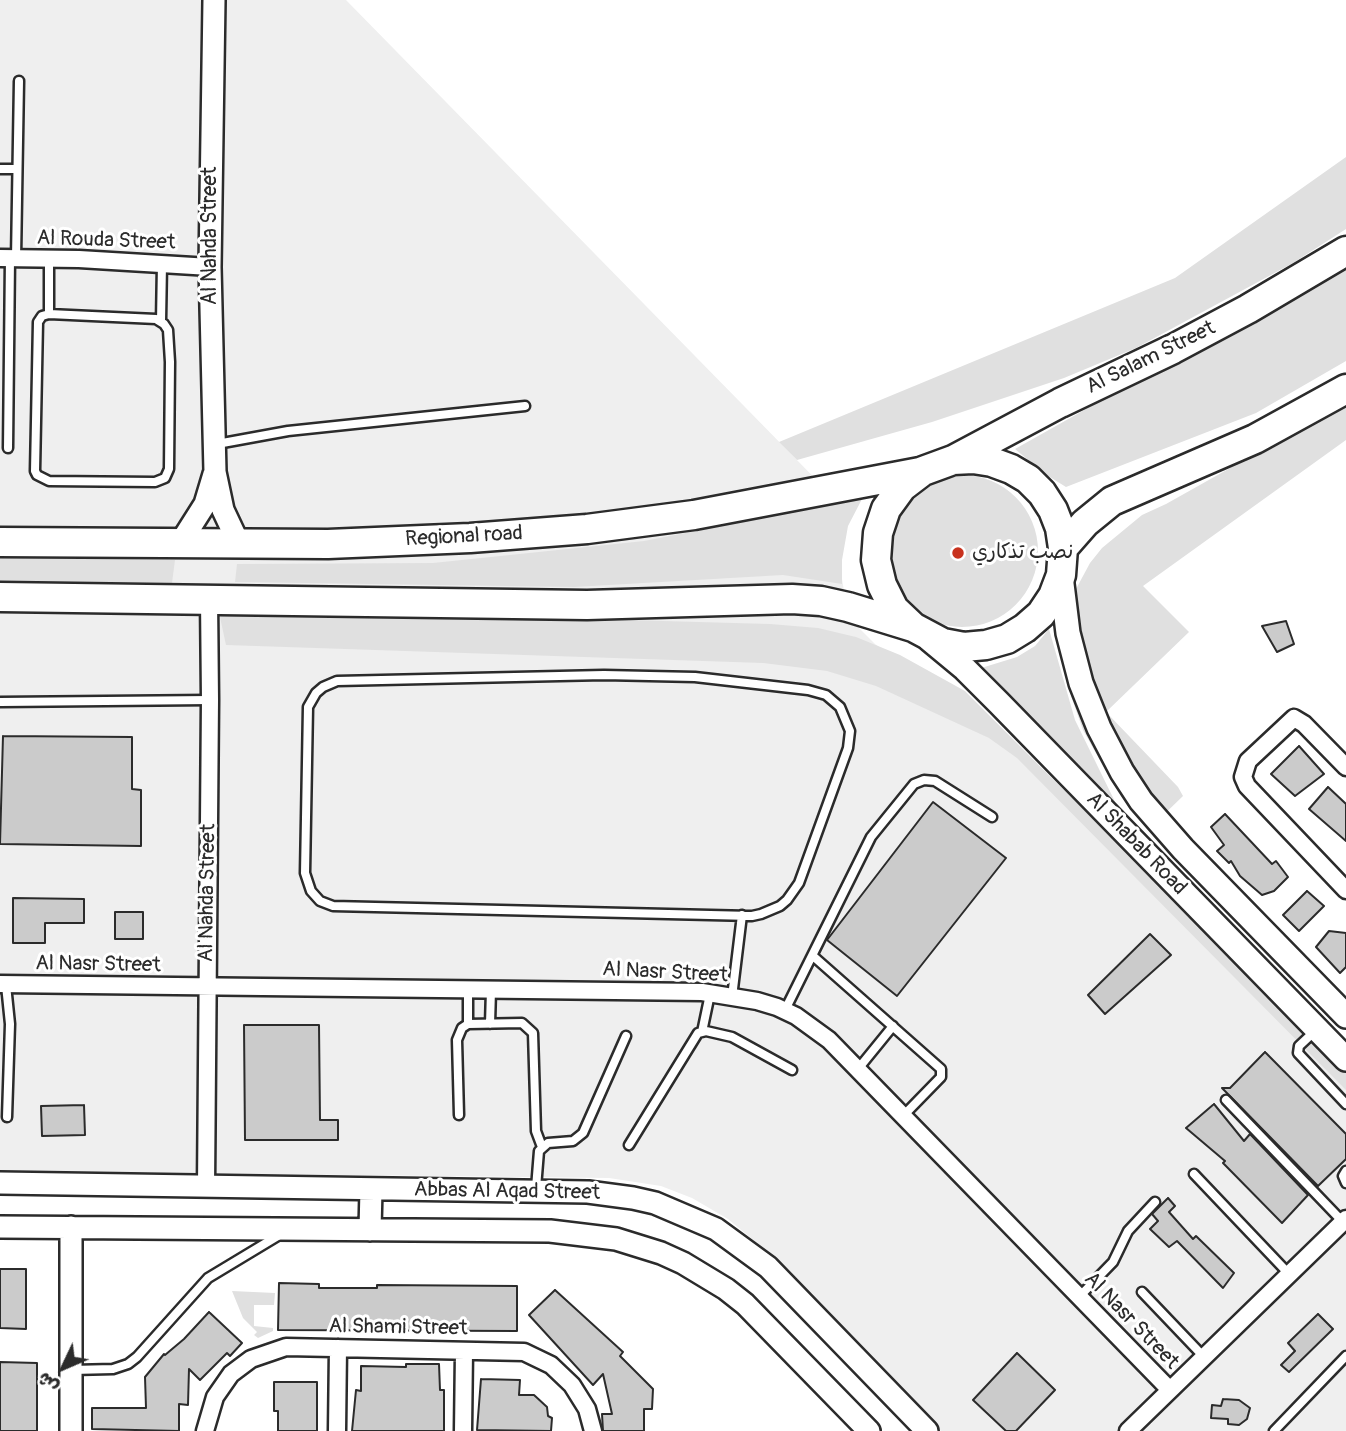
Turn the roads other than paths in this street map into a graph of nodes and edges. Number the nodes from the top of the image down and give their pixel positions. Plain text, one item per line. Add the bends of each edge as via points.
1 (214, 0) edge
2 (19, 81) dead end
3 (0, 169) edge
4 (17, 169) junction
5 (1346, 251) edge
6 (9, 258) edge
7 (49, 259) junction
8 (162, 264) junction
9 (210, 267) junction
10 (49, 314) junction
11 (161, 321) junction
12 (1346, 389) edge
13 (525, 405) dead end
14 (214, 445) junction
15 (8, 448) dead end
16 (953, 460) junction
17 (923, 471) junction
18 (215, 472) junction
19 (0, 542) edge
20 (239, 544) junction
21 (178, 545) junction
22 (1062, 562) junction
23 (0, 597) edge
24 (209, 599) junction
25 (918, 631) junction
26 (210, 700) junction
27 (0, 702) edge
28 (1346, 768) edge
29 (992, 817) dead end
30 (1346, 890) edge
31 (742, 915) junction
32 (813, 956) junction
33 (3, 984) edge
34 (206, 988) junction
35 (468, 990) junction
36 (491, 990) junction
37 (711, 993) junction
38 (732, 996) junction
39 (785, 1010) junction
40 (1346, 1016) edge
41 (468, 1024) junction
42 (490, 1024) junction
43 (893, 1026) junction
44 (1317, 1029) junction
45 (702, 1032) junction
46 (626, 1036) dead end
47 (1346, 1059) edge
48 (858, 1069) junction
49 (792, 1070) dead end
50 (1226, 1100) dead end
51 (1346, 1104) edge
52 (460, 1115) dead end
53 (903, 1116) junction
54 (7, 1117) dead end
55 (629, 1145) dead end
56 (542, 1147) junction
57 (1346, 1171) edge
58 (1194, 1174) dead end
59 (0, 1183) edge
60 (1346, 1183) edge
61 (206, 1186) junction
62 (371, 1189) junction
63 (536, 1191) junction
64 (1155, 1202) dead end
65 (1344, 1221) edge
66 (0, 1227) edge
67 (71, 1227) junction
68 (290, 1230) junction
69 (370, 1230) junction
70 (1289, 1274) junction
71 (1142, 1292) dead end
72 (1079, 1297) junction
73 (338, 1348) junction
74 (464, 1351) junction
75 (1346, 1356) edge
76 (1204, 1357) junction
77 (72, 1370) junction
78 (1170, 1390) junction
79 (71, 1431) edge
80 (205, 1431) edge
81 (337, 1431) edge
82 (463, 1431) edge
83 (593, 1431) edge
84 (869, 1431) edge
85 (926, 1431) edge
86 (1128, 1431) edge
87 (1273, 1431) edge

1 - 9 street, Al Nahda Street
2 - 4 lane
3 - 4 lane
4 - 6 lane
5 - 16 highway, Al Salam Street via 1173,349
6 - 7 street, Al Rouda Street
6 - 15 lane
7 - 8 street, Al Rouda Street
7 - 10 lane
8 - 9 street, Al Rouda Street
8 - 11 lane
9 - 14 street, Al Nahda Street
10 - 11 lane
10 - 11 lane via 38,322 35,471 49,481 159,482 167,476 170,362 168,330
12 - 22 highway via 1255,439 1112,501 1085,523
13 - 14 lane via 288,431
14 - 18 street, Al Nahda Street
16 - 17 highway
16 - 22 highway via 973,459 1011,469 1042,493 1060,528
17 - 20 highway, Regional road via 705,513 587,529 470,538
17 - 25 highway via 902,487 886,509 876,560 894,609
18 - 20 street, Al Nahda Street via 223,510
18 - 21 street, Al Nahda Street via 205,504
19 - 21 highway, Regional road
20 - 21 highway, Regional road
22 - 25 highway via 1053,596 1041,614 1007,639 964,647
22 - 40 main road, Al Shabab Road via 1064,614 1081,683 1122,772 1183,849
23 - 24 highway
24 - 25 highway via 587,605 792,599 848,607
24 - 26 street, Al Nahda Street
25 - 44 main road, Al Shabab Road via 973,677
26 - 27 lane
26 - 34 street, Al Nahda Street
28 - 30 street via 1294,718 1248,761 1243,777
29 - 32 lane via 935,781 914,784 871,837
31 - 31 lane via 326,904 311,891 305,873 311,699 337,681 604,675 695,677 826,695 845,715 850,740 799,883 780,906
31 - 38 lane
32 - 39 lane
32 - 43 lane
33 - 34 street, Al Nasr Street
33 - 54 lane via 10,1024
34 - 35 street, Al Nasr Street
34 - 61 street, Al Nahda Street
35 - 36 street, Al Nasr Street
35 - 41 lane
36 - 37 street, Al Nasr Street
36 - 42 lane
37 - 38 street, Al Nasr Street
37 - 45 lane
38 - 39 street, Al Nasr Street
39 - 48 street, Al Nasr Street via 830,1040
41 - 42 lane
41 - 52 lane via 457,1040
42 - 56 lane via 522,1023 533,1033 536,1131
43 - 48 lane
43 - 53 lane via 942,1072
44 - 47 main road, Al Shabab Road
44 - 51 lane via 1299,1046 1298,1053
45 - 49 lane via 732,1037
45 - 55 lane via 695,1036
46 - 56 lane via 583,1133 573,1141
48 - 53 street, Al Nasr Street
50 - 65 lane
53 - 72 street, Al Nasr Street
56 - 63 lane
57 - 60 lane
58 - 70 lane
59 - 61 street, Abbas Al Aqad Street
61 - 62 street, Abbas Al Aqad Street
62 - 63 street, Abbas Al Aqad Street
62 - 69 street
63 - 85 street, Abbas Al Aqad Street via 633,1198 716,1229 768,1266
64 - 72 lane via 1128,1231 1113,1262
65 - 70 street
66 - 67 street, Abbas Al Aqad Street
67 - 68 street, Abbas Al Aqad Street
67 - 77 street
68 - 69 street, Abbas Al Aqad Street
68 - 77 lane via 208,1278 128,1364
69 - 84 street, Abbas Al Aqad Street via 572,1232 661,1253 705,1275 745,1304
70 - 76 street
71 - 76 lane
72 - 78 street, Al Nasr Street
73 - 74 street, Al Shami Street
73 - 80 street, Al Shami Street via 286,1347 251,1359 222,1385
73 - 81 street
74 - 82 street
74 - 83 street, Al Shami Street via 524,1352 551,1365 580,1396
75 - 87 lane
76 - 78 street
77 - 79 street
78 - 86 street

